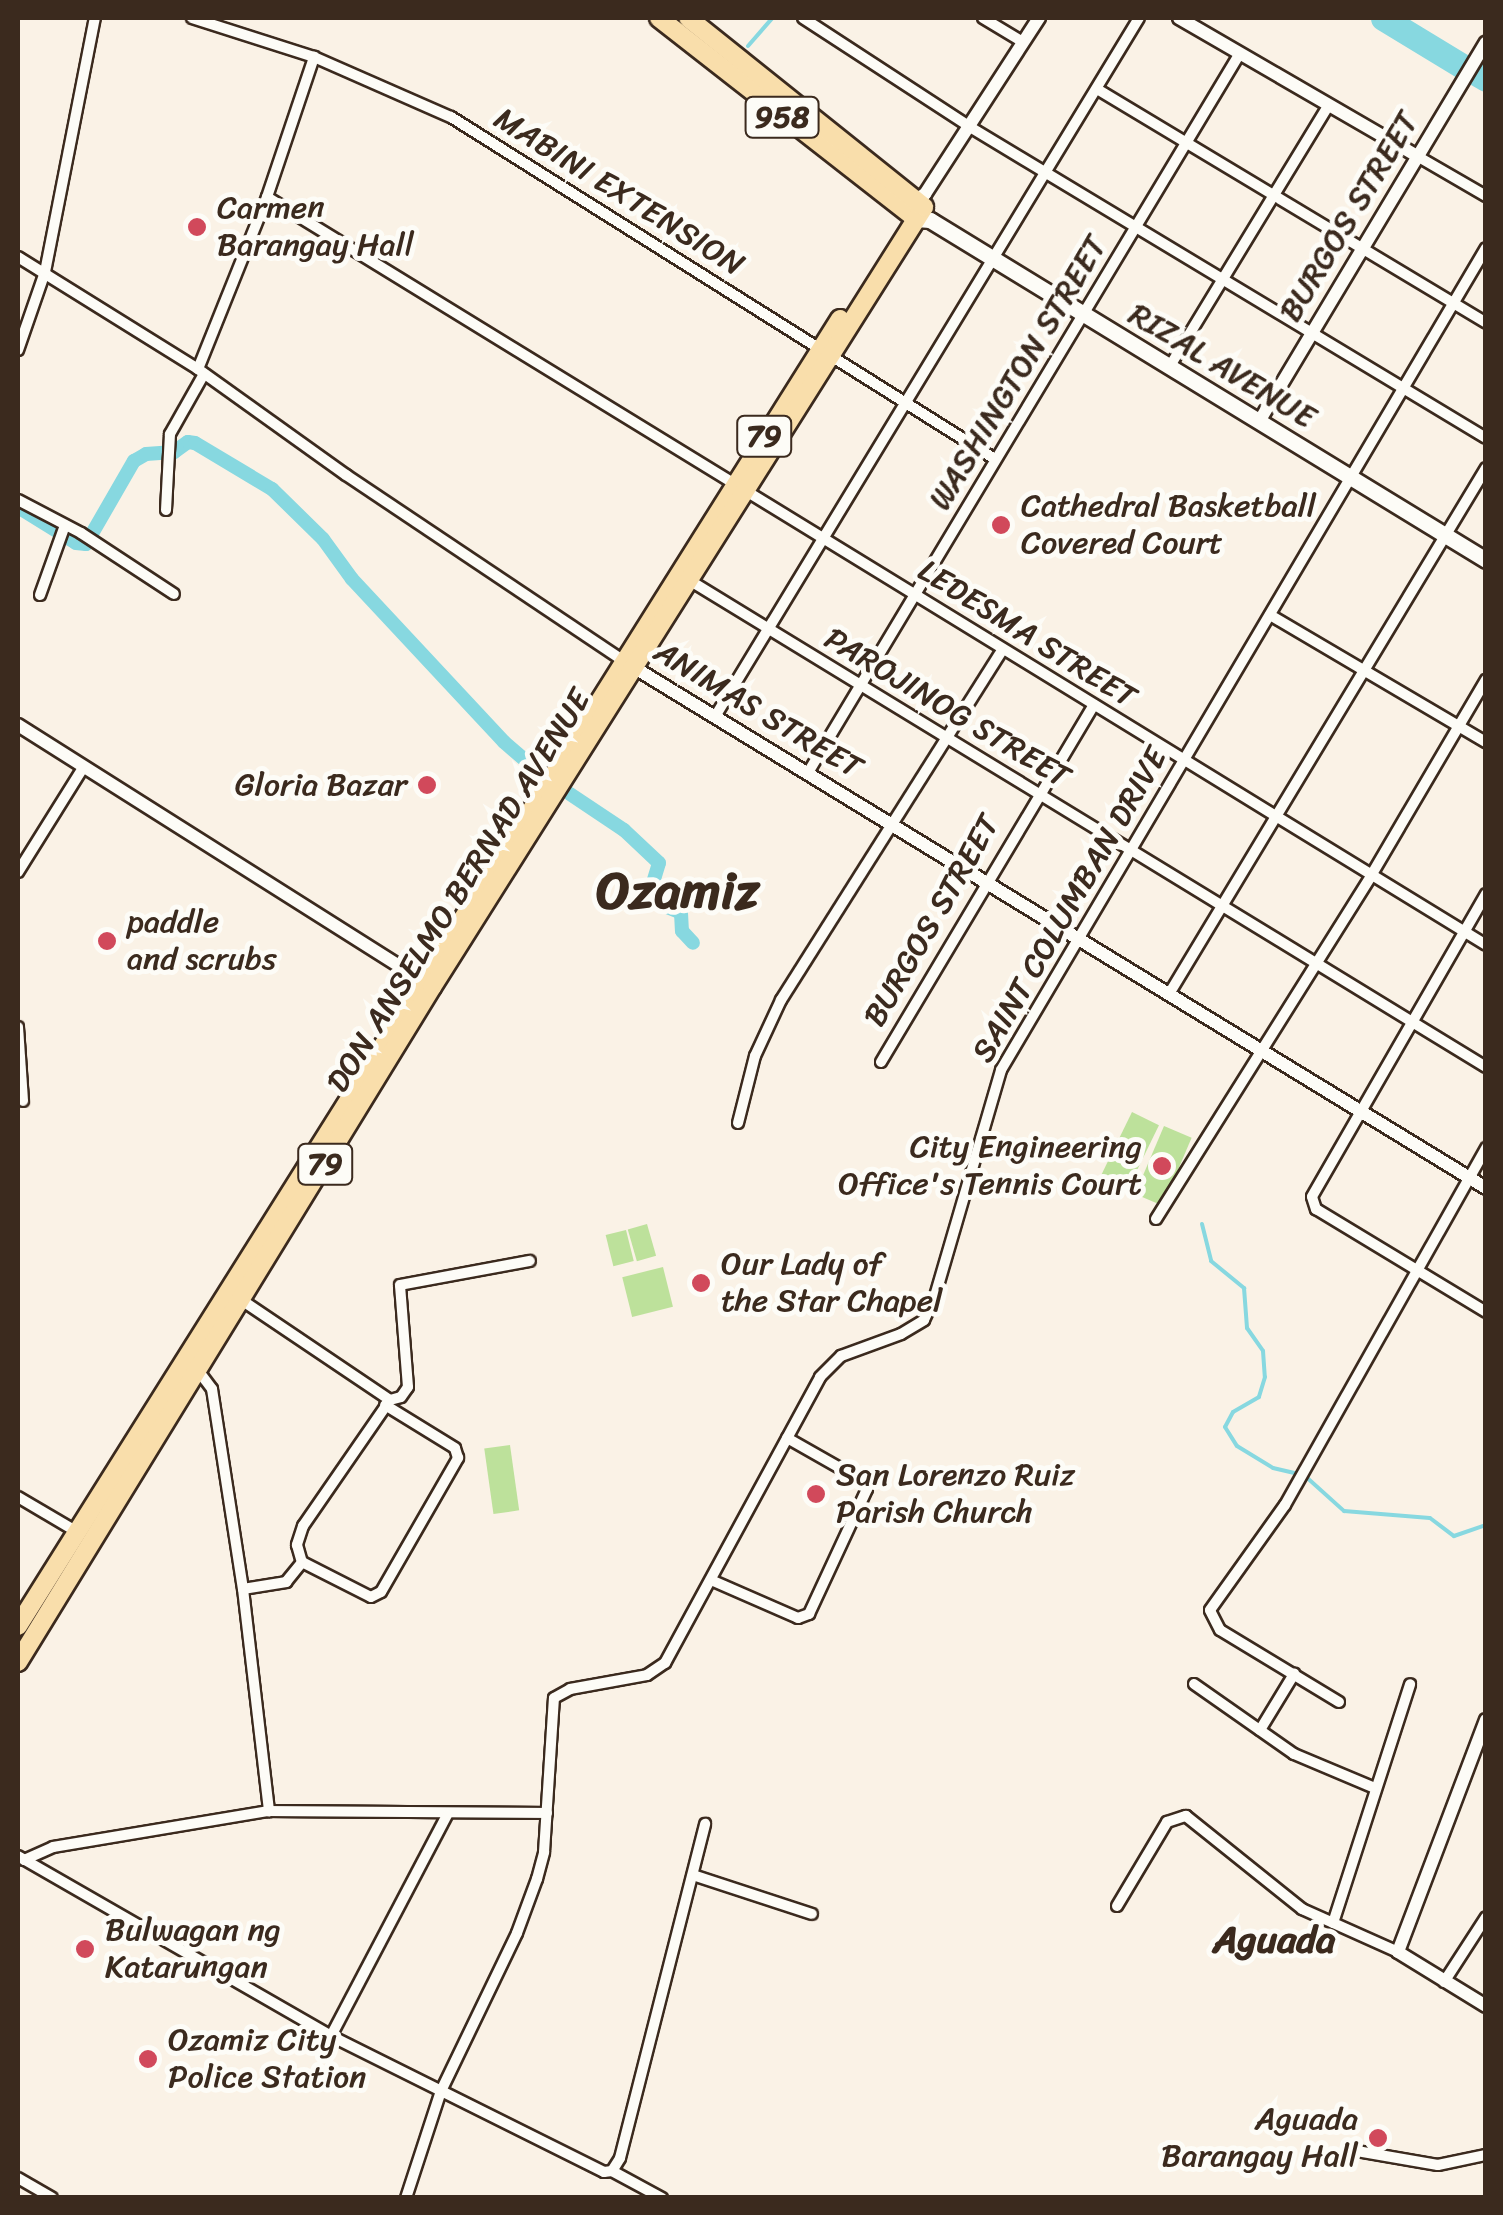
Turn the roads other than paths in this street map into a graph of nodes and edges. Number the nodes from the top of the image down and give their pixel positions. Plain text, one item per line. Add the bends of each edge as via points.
1 (95, 18) edge
2 (192, 18) edge
3 (659, 18) edge
4 (688, 18) edge
5 (803, 18) edge
6 (983, 18) edge
7 (1039, 18) edge
8 (1140, 18) edge
9 (1179, 18) edge
10 (1023, 42) junction
11 (1486, 42) edge
12 (1240, 53) junction
13 (314, 57) junction
14 (737, 69) junction
15 (1096, 88) junction
16 (1329, 105) junction
17 (970, 127) junction
18 (1185, 142) junction
19 (1418, 156) junction
20 (1046, 173) junction
21 (1274, 196) junction
22 (1486, 196) edge
23 (267, 197) junction
24 (920, 209) junction
25 (1134, 227) junction
26 (1486, 248) edge
27 (1362, 249) junction
28 (18, 257) edge
29 (993, 260) junction
30 (45, 272) junction
31 (1223, 280) junction
32 (1452, 303) junction
33 (1082, 313) junction
34 (1486, 323) edge
35 (1312, 333) junction
36 (18, 350) edge
37 (826, 351) junction
38 (1170, 366) junction
39 (201, 372) junction
40 (1402, 386) junction
41 (906, 402) junction
42 (1260, 420) junction
43 (1486, 438) edge
44 (995, 459) junction
45 (1486, 468) edge
46 (1348, 476) junction
47 (741, 485) junction
48 (18, 500) edge
49 (166, 510) dead end
50 (65, 525) junction
51 (1443, 534) junction
52 (825, 536) junction
53 (1486, 560) edge
54 (689, 580) junction
55 (40, 594) dead end
56 (174, 594) dead end
57 (916, 594) junction
58 (1270, 615) junction
59 (769, 628) junction
60 (1003, 649) junction
61 (628, 664) junction
62 (1364, 669) junction
63 (1486, 680) edge
64 (861, 684) junction
65 (1094, 706) junction
66 (716, 715) junction
67 (18, 726) edge
68 (1458, 726) junction
69 (946, 737) junction
70 (1486, 742) edge
71 (1182, 761) junction
72 (84, 768) junction
73 (808, 771) junction
74 (1039, 793) junction
75 (1278, 817) junction
76 (894, 826) junction
77 (1130, 848) junction
78 (18, 872) edge
79 (1372, 874) junction
80 (987, 884) junction
81 (1486, 894) edge
82 (1224, 906) junction
83 (1463, 931) junction
84 (1078, 938) junction
85 (1486, 945) edge
86 (1313, 963) junction
87 (426, 983) junction
88 (1170, 994) junction
89 (1409, 1021) junction
90 (18, 1026) edge
91 (18, 1043) edge
92 (1262, 1052) junction
93 (881, 1062) dead end
94 (1486, 1067) edge
95 (22, 1102) dead end
96 (1360, 1111) junction
97 (738, 1123) dead end
98 (1486, 1148) edge
99 (315, 1164) junction
100 (1469, 1178) junction
101 (1486, 1188) edge
102 (1156, 1220) dead end
103 (530, 1261) dead end
104 (1418, 1270) junction
105 (243, 1301) junction
106 (1486, 1312) edge
107 (192, 1365) junction
108 (388, 1403) junction
109 (787, 1438) junction
110 (18, 1497) edge
111 (85, 1536) junction
112 (302, 1562) junction
113 (711, 1580) junction
114 (243, 1590) junction
115 (18, 1626) edge
116 (18, 1662) edge
117 (1294, 1674) junction
118 (1194, 1684) dead end
119 (1410, 1684) dead end
120 (1339, 1702) dead end
121 (1486, 1720) edge
122 (1260, 1730) junction
123 (1375, 1788) junction
124 (270, 1811) junction
125 (547, 1813) junction
126 (447, 1814) junction
127 (705, 1824) dead end
128 (21, 1858) edge
129 (693, 1874) junction
130 (1117, 1906) dead end
131 (812, 1914) dead end
132 (1486, 1917) edge
133 (1333, 1923) junction
134 (1398, 1952) junction
135 (1444, 1982) junction
136 (1486, 2006) edge
137 (331, 2036) junction
138 (440, 2091) junction
139 (1351, 2150) dead end
140 (1486, 2156) edge
141 (612, 2171) junction
142 (18, 2178) edge
143 (52, 2198) edge
144 (406, 2198) edge
145 (662, 2198) edge

1 - 30 street
2 - 13 street, MABINI EXTENSION
3 - 14 main road, 958
4 - 14 main road, 958
5 - 17 street
6 - 10 street
7 - 10 street
8 - 15 street
9 - 12 street
10 - 17 street
11 - 19 street, BURGOS STREET
12 - 16 street
12 - 18 street, WASHINGTON STREET
13 - 23 street
13 - 37 street, MABINI EXTENSION via 451,116
14 - 24 main road, 958
15 - 18 street
15 - 20 street
16 - 19 street
16 - 21 street
17 - 20 street
17 - 24 street
18 - 21 street
18 - 25 street, WASHINGTON STREET
19 - 22 street
19 - 27 street, BURGOS STREET
20 - 25 street
20 - 29 street
21 - 27 street
21 - 31 street
23 - 39 street
23 - 47 street, LEDESMA STREET
24 - 29 main road, RIZAL AVENUE
24 - 37 main road, DON ANSELMO BERNAD AVENUE / 79
25 - 31 street
25 - 33 street, WASHINGTON STREET
26 - 32 street, SAINT COLUMBAN DRIVE
27 - 32 street
27 - 35 street, BURGOS STREET
28 - 30 street, ANIMAS STREET
29 - 33 main road, RIZAL AVENUE
29 - 41 street
30 - 36 street
30 - 39 street, ANIMAS STREET
31 - 35 street
31 - 38 street
32 - 34 street
32 - 40 street, SAINT COLUMBAN DRIVE
33 - 38 main road, RIZAL AVENUE
33 - 44 street, WASHINGTON STREET
35 - 40 street
35 - 42 street, BURGOS STREET
37 - 41 street, MABINI EXTENSION
37 - 47 main road, DON ANSELMO BERNAD AVENUE / 79
38 - 42 main road, RIZAL AVENUE
39 - 49 street via 170,449
39 - 61 street, ANIMAS STREET
40 - 43 street
40 - 46 street, SAINT COLUMBAN DRIVE
41 - 44 street, MABINI EXTENSION
41 - 52 street
42 - 46 main road, RIZAL AVENUE
44 - 57 street, WASHINGTON STREET
45 - 51 street
46 - 51 main road, RIZAL AVENUE
46 - 58 street, SAINT COLUMBAN DRIVE
47 - 52 street, LEDESMA STREET
47 - 54 main road, DON ANSELMO BERNAD AVENUE / 79
47 - 61 main road, DON ANSELMO BERNAD AVENUE / 79
48 - 50 street
50 - 55 street
50 - 56 street
51 - 53 main road, RIZAL AVENUE
51 - 62 street
52 - 57 street, LEDESMA STREET
52 - 59 street
54 - 59 street, PAROJINOG STREET
54 - 61 main road, DON ANSELMO BERNAD AVENUE / 79
57 - 60 street, LEDESMA STREET
57 - 64 street, WASHINGTON STREET
58 - 62 street
58 - 71 street, SAINT COLUMBAN DRIVE
59 - 64 street, PAROJINOG STREET
59 - 66 street
60 - 65 street, LEDESMA STREET
60 - 69 street
61 - 66 street, ANIMAS STREET
61 - 87 main road, DON ANSELMO BERNAD AVENUE / 79
62 - 68 street
62 - 75 street
63 - 68 street
64 - 69 street, PAROJINOG STREET
64 - 73 street, WASHINGTON STREET
65 - 71 street, LEDESMA STREET
65 - 74 street, BURGOS STREET
66 - 73 street, ANIMAS STREET
67 - 72 street
68 - 70 street
68 - 79 street
69 - 74 street, PAROJINOG STREET
69 - 76 street
71 - 75 street, LEDESMA STREET
71 - 77 street, SAINT COLUMBAN DRIVE
72 - 78 street
72 - 87 street
73 - 76 street, ANIMAS STREET
74 - 77 street, PAROJINOG STREET
74 - 80 street, BURGOS STREET
75 - 79 street, LEDESMA STREET
75 - 82 street
76 - 80 street, ANIMAS STREET
76 - 97 street via 773,1014
77 - 82 street, PAROJINOG STREET
77 - 84 street, SAINT COLUMBAN DRIVE
79 - 83 street, LEDESMA STREET
79 - 86 street
80 - 84 street, ANIMAS STREET
80 - 93 street, BURGOS STREET
81 - 83 street
82 - 86 street, PAROJINOG STREET
82 - 88 street
83 - 85 street, LEDESMA STREET
83 - 89 street
84 - 88 street, ANIMAS STREET
84 - 109 street, SAINT COLUMBAN DRIVE via 1000,1070 924,1320 830,1365
86 - 89 street, PAROJINOG STREET
86 - 92 street
87 - 99 main road, DON ANSELMO BERNAD AVENUE / 79
88 - 92 street, ANIMAS STREET
89 - 94 street, PAROJINOG STREET
89 - 96 street
90 - 91 street
91 - 95 street
92 - 96 street, ANIMAS STREET
92 - 102 street
96 - 100 street, ANIMAS STREET
96 - 104 street via 1312,1204
98 - 100 street
99 - 105 main road, DON ANSELMO BERNAD AVENUE / 79
99 - 107 main road, DON ANSELMO BERNAD AVENUE / 79
100 - 101 street, ANIMAS STREET
100 - 104 street
103 - 108 street via 400,1285 408,1388
104 - 106 street
104 - 117 street via 1285,1505 1213,1603 1210,1617 1220,1630
105 - 107 main road, DON ANSELMO BERNAD AVENUE / 79
105 - 108 street
107 - 111 main road, DON ANSELMO BERNAD AVENUE / 79
107 - 114 street via 212,1389
108 - 112 street via 302,1526
108 - 112 street via 454,1448 457,1462 376,1596
109 - 113 street, SAINT COLUMBAN DRIVE
109 - 113 street via 862,1480 866,1489 809,1614 798,1618
110 - 111 street
111 - 115 main road, DON ANSELMO BERNAD AVENUE / 79
111 - 116 main road, DON ANSELMO BERNAD AVENUE / 79
112 - 114 street via 286,1582
113 - 125 street, SAINT COLUMBAN DRIVE via 658,1670 554,1698
114 - 124 street
117 - 120 street
117 - 122 street
118 - 122 street
119 - 123 street
121 - 134 street
122 - 123 street via 1316,1766
123 - 133 street
124 - 126 street
124 - 128 street via 52,1847
125 - 126 street
125 - 138 street, SAINT COLUMBAN DRIVE via 544,1852 517,1933
126 - 137 street
127 - 129 street
128 - 137 street
129 - 131 street
129 - 141 street
130 - 133 street via 1167,1822 1182,1816 1302,1909
132 - 135 street
133 - 134 street
134 - 135 street
135 - 136 street
137 - 138 street
138 - 141 street via 596,2171
138 - 144 street, SAINT COLUMBAN DRIVE
139 - 140 street via 1438,2165
141 - 145 street
142 - 143 street

